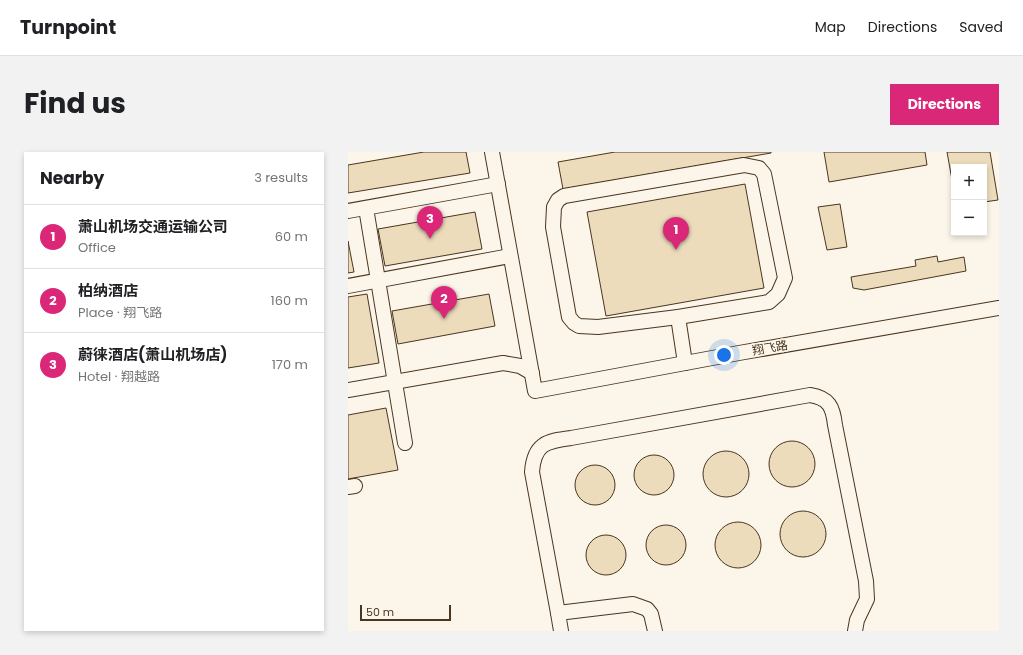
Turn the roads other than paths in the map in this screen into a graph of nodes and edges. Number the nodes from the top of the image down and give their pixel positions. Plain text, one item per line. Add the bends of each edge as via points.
1 (495, 152) edge
2 (498, 184) junction
3 (366, 208) junction
4 (348, 211) edge
5 (510, 256) junction
6 (378, 281) junction
7 (348, 286) edge
8 (999, 308) edge
9 (678, 317) junction
10 (685, 363) junction
11 (532, 374) junction
12 (395, 382) junction
13 (348, 390) edge
14 (405, 443) dead end
15 (558, 614) junction
16 (561, 631) edge
17 (655, 631) edge
18 (855, 631) edge

1 - 2 street
2 - 3 street
2 - 5 street
3 - 4 street
3 - 6 street
5 - 6 street
5 - 11 street
6 - 7 street
6 - 12 street
8 - 10 street, 翔飞路
9 - 9 street via 598,327 579,326 574,322 569,317 553,227 554,207 564,196 744,165 759,168 764,174 785,278 778,294 768,302
9 - 10 street
10 - 11 street, 翔飞路 via 535,391
11 - 12 street via 520,366 503,363
12 - 13 street
12 - 14 street
15 - 16 street
15 - 17 street via 633,604 651,614
15 - 18 street via 532,472 532,461 544,444 552,440 810,395 825,400 834,412 866,581 867,599

